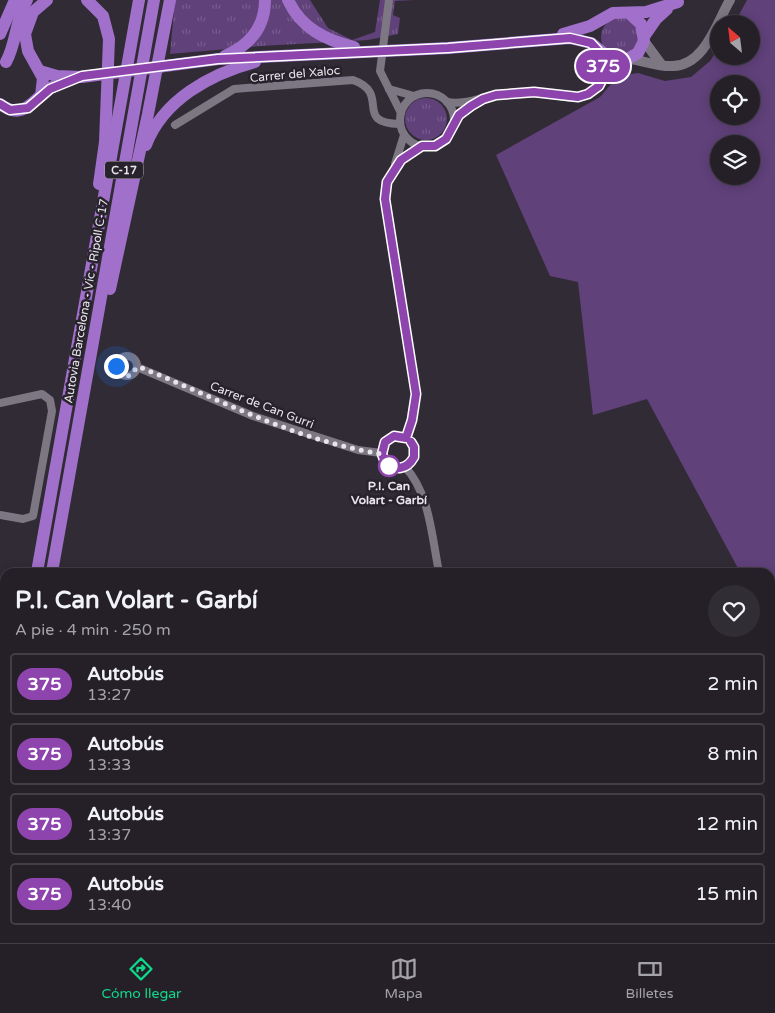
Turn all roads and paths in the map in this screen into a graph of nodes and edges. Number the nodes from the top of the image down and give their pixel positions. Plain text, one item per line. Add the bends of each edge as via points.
1 (15, 0) edge
2 (27, 0) edge
3 (48, 0) edge
4 (87, 0) edge
5 (139, 0) edge
6 (154, 0) edge
7 (170, 0) edge
8 (265, 0) edge
9 (288, 0) edge
10 (389, 0) edge
11 (730, 0) edge
12 (680, 1) edge
13 (629, 14) junction
14 (602, 19) junction
15 (0, 34) edge
16 (549, 38) junction
17 (644, 38) junction
18 (371, 50) junction
19 (600, 51) junction
20 (284, 54) junction
21 (218, 59) junction
22 (627, 60) junction
23 (3, 64) edge
24 (661, 64) junction
25 (37, 68) junction
26 (82, 76) junction
27 (602, 80) junction
28 (389, 89) junction
29 (41, 96) junction
30 (414, 96) junction
31 (483, 99) junction
32 (447, 102) junction
33 (0, 104) edge
34 (400, 112) junction
35 (454, 123) junction
36 (400, 124) junction
37 (175, 125) dead end
38 (404, 135) junction
39 (422, 146) junction
40 (136, 168) junction
41 (394, 169) junction
42 (88, 329) junction
43 (137, 367) dead end
44 (0, 403) edge
45 (406, 438) junction
46 (382, 454) junction
47 (405, 467) junction
48 (0, 515) edge
49 (38, 568) edge
50 (53, 568) edge
51 (438, 568) edge

1 - 15 highway
2 - 23 highway via 18,19 13,46
3 - 25 highway via 33,12 27,24 26,42
4 - 42 highway via 100,11 109,39 105,142 88,259
5 - 42 highway, Autovia Barcelona - Vic - Ripoll C-17 / C-17
6 - 42 highway, Autovia Barcelona - Vic - Ripoll C-17 / C-17
7 - 40 highway
8 - 21 highway via 264,17 255,35 241,48
9 - 18 highway via 304,24 324,38
10 - 28 street via 379,64
11 - 24 street via 701,51 679,66
12 - 13 highway
12 - 17 highway via 656,18
13 - 14 highway via 617,12
13 - 17 highway via 641,24
14 - 16 highway via 582,29
14 - 19 highway via 595,33
16 - 18 highway via 457,48
16 - 19 highway via 577,39 591,43
17 - 22 highway via 638,53
17 - 24 street
18 - 20 highway
19 - 22 highway via 612,60
19 - 27 street
20 - 21 highway
20 - 40 highway via 230,69 192,90 166,112
21 - 26 highway
22 - 24 street
22 - 27 street
23 - 25 highway via 18,60
25 - 26 highway via 57,76
25 - 29 highway via 44,83
26 - 29 highway via 59,84
27 - 31 street via 594,91 578,97 534,92
28 - 30 street
28 - 34 street
29 - 33 highway via 28,108 19,111
30 - 32 street via 432,93
30 - 34 street
31 - 32 street
31 - 35 street via 459,115
32 - 35 street via 454,115
34 - 36 street
35 - 39 street via 450,134 441,143
36 - 37 street, Carrer del Xaloc via 378,121 374,115 372,95 361,83 353,80 234,90
36 - 38 street
38 - 39 street
38 - 41 street
39 - 41 street via 408,154
40 - 42 highway via 108,300
41 - 45 street via 387,182 385,199 416,394
42 - 49 highway, Autovia Barcelona - Vic - Ripoll C-17 / C-17
42 - 50 highway, Autovia Barcelona - Vic - Ripoll C-17 / C-17 via 87,382
43 - 46 street, Carrer de Can Gurri via 253,416 358,450
44 - 48 street via 42,394 50,400 52,411 33,516 24,519
45 - 46 street via 390,438 383,444
45 - 47 street via 414,447 414,453
46 - 47 street via 389,466
47 - 51 street via 422,497

